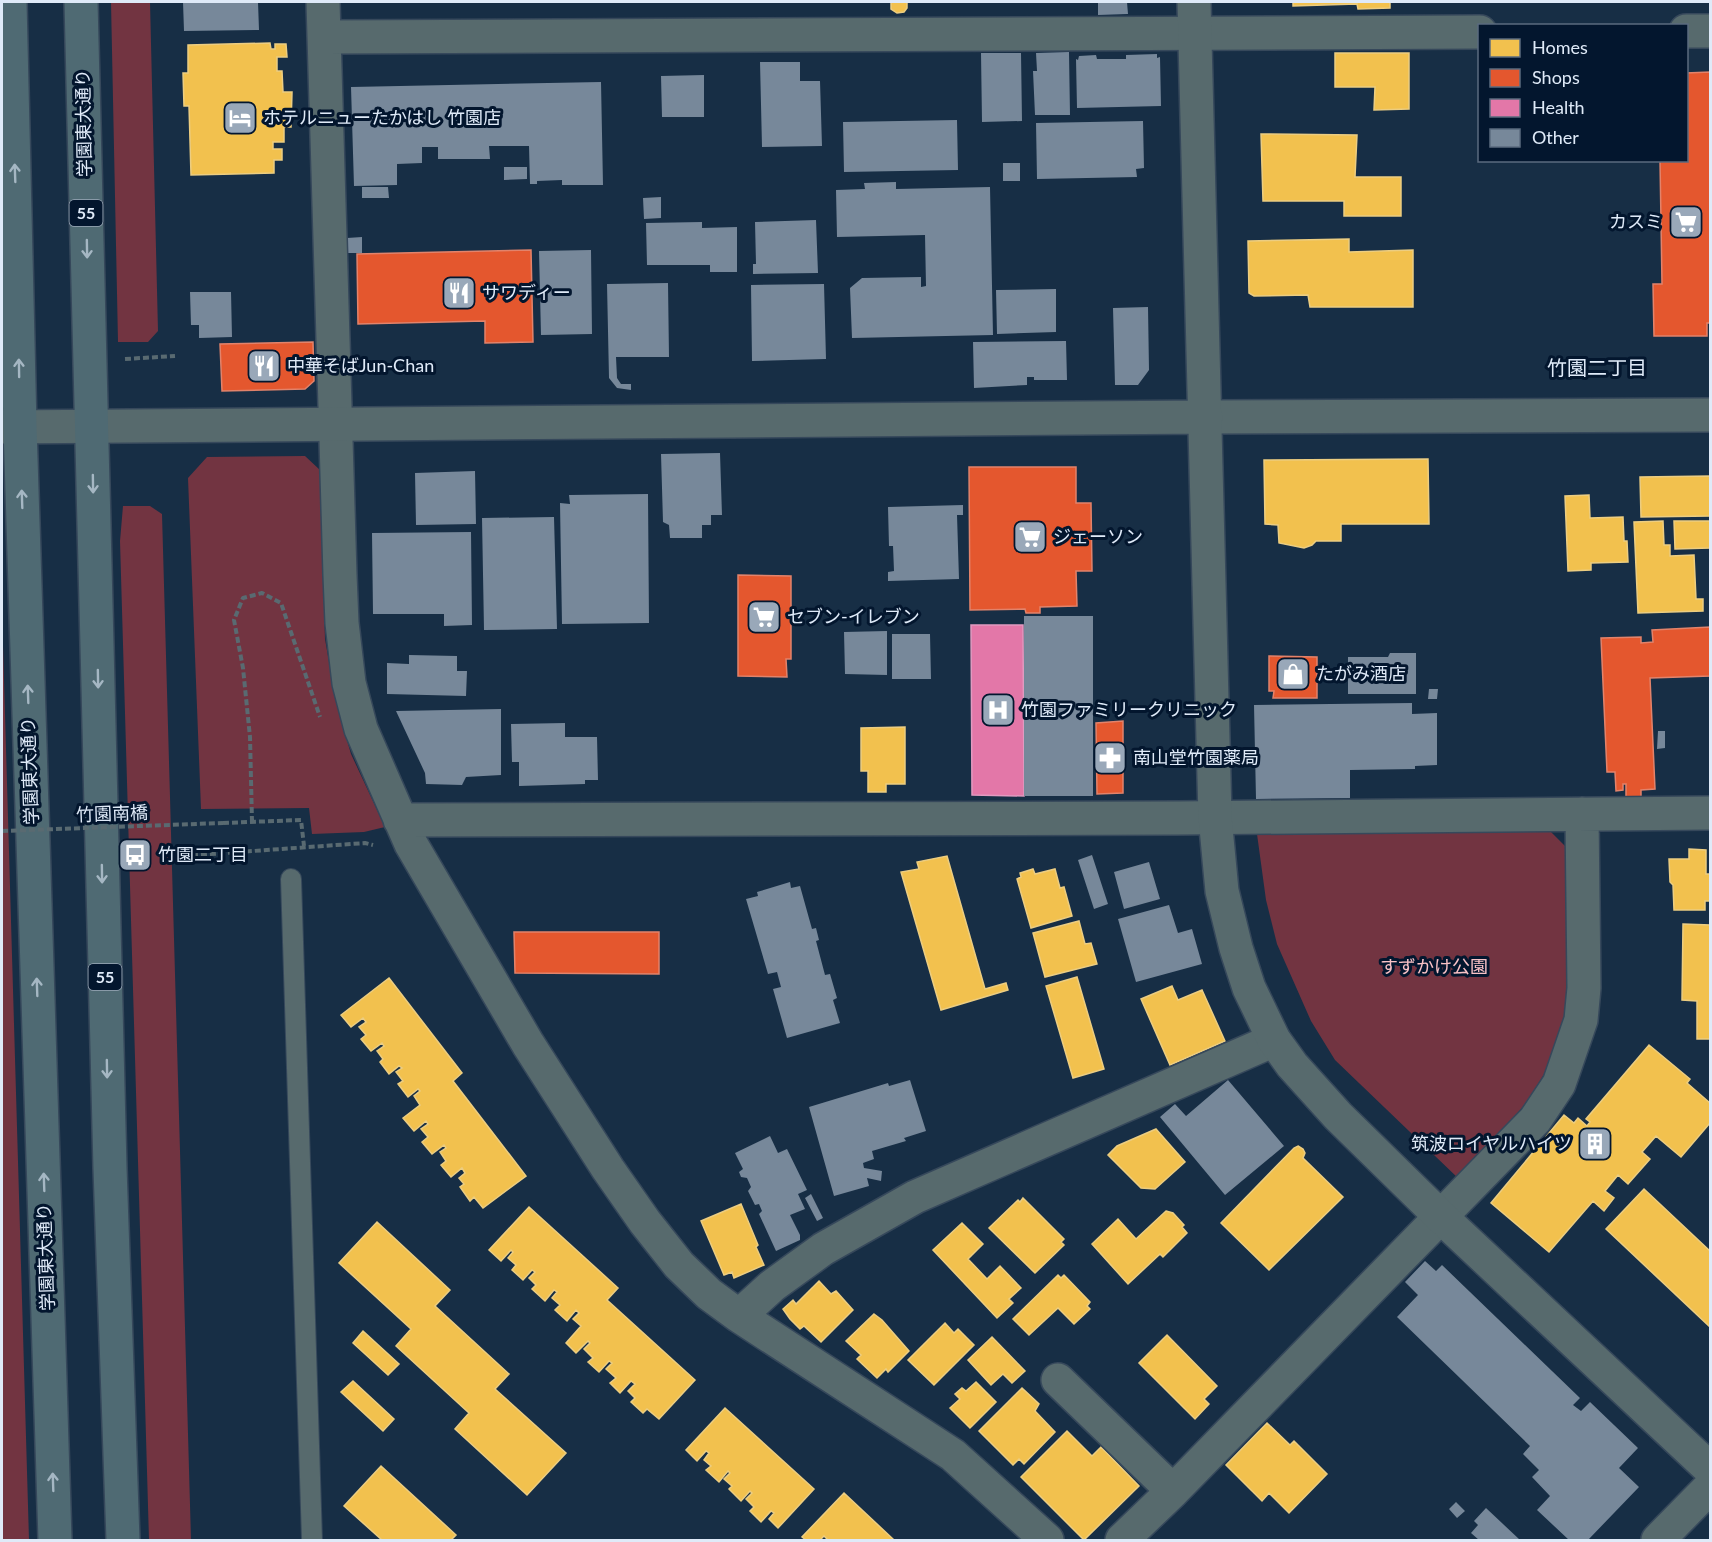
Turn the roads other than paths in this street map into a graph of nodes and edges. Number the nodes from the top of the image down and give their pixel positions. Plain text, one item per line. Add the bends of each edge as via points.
1 (10, 2) edge
2 (81, 2) edge
3 (323, 2) edge
4 (1194, 17) edge
5 (1688, 31) edge
6 (1710, 31) edge
7 (1478, 32) edge
8 (324, 37) junction
9 (1710, 416) edge
10 (1206, 417) junction
11 (335, 424) junction
12 (92, 425) junction
13 (11, 427) edge
14 (1710, 813) edge
15 (1582, 814) junction
16 (1215, 817) junction
17 (387, 828) junction
18 (291, 879) dead end
19 (1274, 1040) junction
20 (1440, 1216) junction
21 (739, 1316) junction
22 (1058, 1380) dead end
23 (1710, 1469) edge
24 (1710, 1487) edge
25 (1173, 1491) junction
26 (55, 1540) edge
27 (123, 1540) edge
28 (312, 1540) edge
29 (1047, 1540) edge
30 (1122, 1540) edge
31 (1658, 1540) edge

13 -> 1 main road, 学園東大通り
2 -> 12 main road, 学園東大通り / 55
3 - 8 street
4 - 7 street
4 - 8 street
4 - 10 street
5 - 6 street
8 - 11 street
9 - 10 street
10 - 11 street
10 - 16 street
11 - 12 street
11 - 17 street via 342,623 349,683
12 - 13 street
12 -> 27 main road, 学園東大通り / 55
26 -> 13 main road, 学園東大通り
14 - 15 street
15 - 16 street
15 - 20 street via 1584,988 1581,1020 1569,1059 1559,1084 1535,1120
16 - 17 street
16 - 19 street via 1222,891 1236,948 1249,988
17 - 21 street via 411,844 528,1044 645,1222 679,1265
18 - 28 lane
19 - 20 street via 1338,1116
19 - 21 street via 915,1197 823,1249
20 - 23 street
20 - 25 street
21 - 29 street via 953,1455
22 - 25 street
24 - 31 street
25 - 30 street

